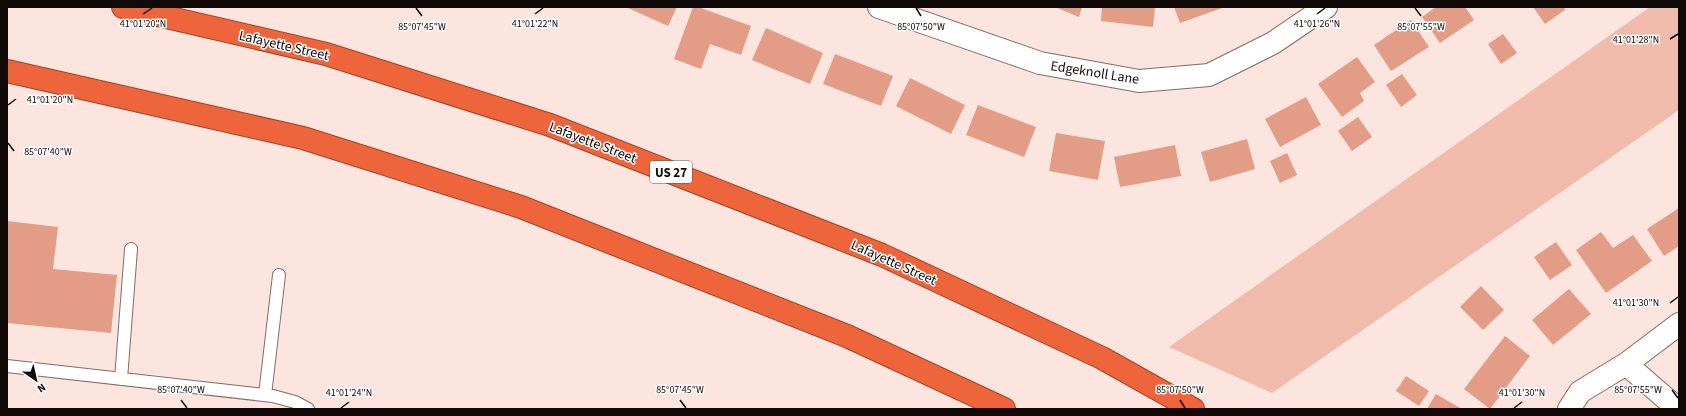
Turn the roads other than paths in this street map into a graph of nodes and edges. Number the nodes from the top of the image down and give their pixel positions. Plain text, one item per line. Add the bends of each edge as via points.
1 (122, 7) edge
2 (879, 7) edge
3 (1326, 7) edge
4 (7, 71) edge
5 (131, 249) dead end
6 (279, 275) dead end
7 (1679, 324) edge
8 (1626, 364) junction
9 (7, 366) edge
10 (121, 379) junction
11 (265, 395) junction
12 (308, 409) edge
13 (1004, 409) edge
14 (1193, 409) edge
15 (1569, 409) edge
16 (1678, 409) edge

1 - 14 highway, Lafayette Street / US 27 via 326,54 550,125 882,255 1102,358
2 - 3 street, Edgeknoll Lane via 1040,63 1139,81 1209,75 1273,43
4 - 13 highway via 303,138 521,207 847,336
5 - 10 lane
6 - 11 lane
7 - 8 street
8 - 15 street via 1580,392
8 - 16 street
9 - 10 lane
10 - 11 lane
11 - 12 lane via 295,402

